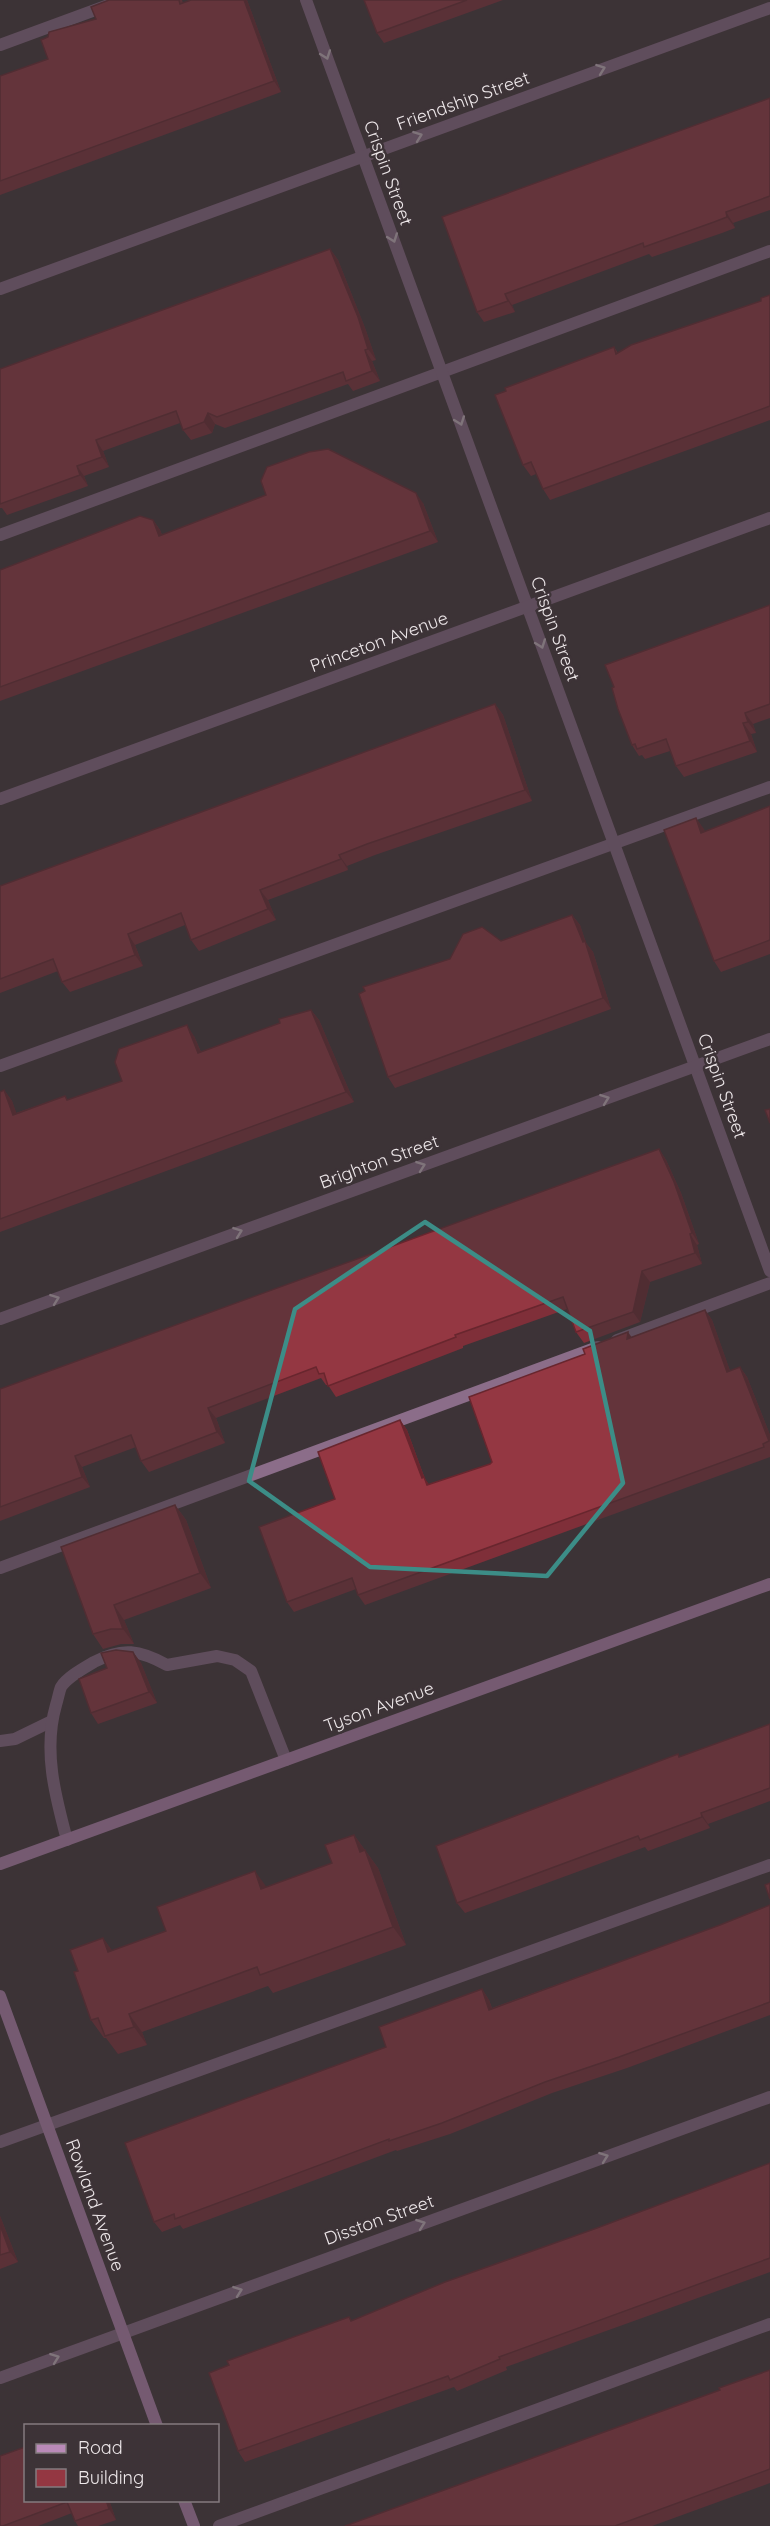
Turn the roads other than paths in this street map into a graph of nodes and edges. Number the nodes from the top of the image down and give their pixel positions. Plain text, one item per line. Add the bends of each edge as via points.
1 (122, 0) edge
2 (306, 0) edge
3 (770, 8) edge
4 (0, 45) edge
5 (363, 157) junction
6 (770, 251) edge
7 (0, 289) edge
8 (442, 372) junction
9 (770, 518) edge
10 (0, 535) edge
11 (528, 607) junction
12 (770, 787) edge
13 (0, 799) edge
14 (614, 843) junction
15 (770, 1039) edge
16 (0, 1066) edge
17 (695, 1066) junction
18 (770, 1271) edge
19 (770, 1284) edge
20 (0, 1319) edge
21 (0, 1568) edge
22 (770, 1584) edge
23 (52, 1721) junction
24 (0, 1741) edge
25 (286, 1760) junction
26 (68, 1840) junction
27 (0, 1864) edge
28 (770, 1865) edge
29 (0, 1996) edge
30 (770, 2097) edge
31 (47, 2125) junction
32 (0, 2142) edge
33 (770, 2324) edge
34 (123, 2333) junction
35 (0, 2378) edge
36 (156, 2424) edge
37 (185, 2502) edge
38 (194, 2526) edge
39 (219, 2526) edge

1 - 4 street
2 -> 5 street, Crispin Street
5 -> 3 street, Friendship Street
5 - 7 street, Friendship Street
5 -> 8 street, Crispin Street
6 - 8 street
8 - 10 street
8 -> 11 street, Crispin Street
9 - 11 street, Princeton Avenue
11 - 13 street, Princeton Avenue
11 -> 14 street, Crispin Street
12 - 14 street
14 - 16 street
14 - 17 street, Crispin Street
15 - 17 street, Brighton Street
17 - 18 street, Crispin Street
20 -> 17 street, Brighton Street
19 - 21 street
22 - 25 street, Tyson Avenue
23 - 24 street via 15,1739
23 - 25 street via 62,1686 109,1654 147,1654 167,1665 217,1656 235,1660 251,1671
23 - 26 street via 51,1765
25 - 26 street, Tyson Avenue
26 - 27 street, Tyson Avenue
28 - 31 street
29 - 31 street, Rowland Avenue
34 -> 30 street, Disston Street
31 - 32 street
31 - 34 street, Rowland Avenue
33 - 39 street
35 -> 34 street, Disston Street
34 - 36 street, Rowland Avenue
37 - 38 street

